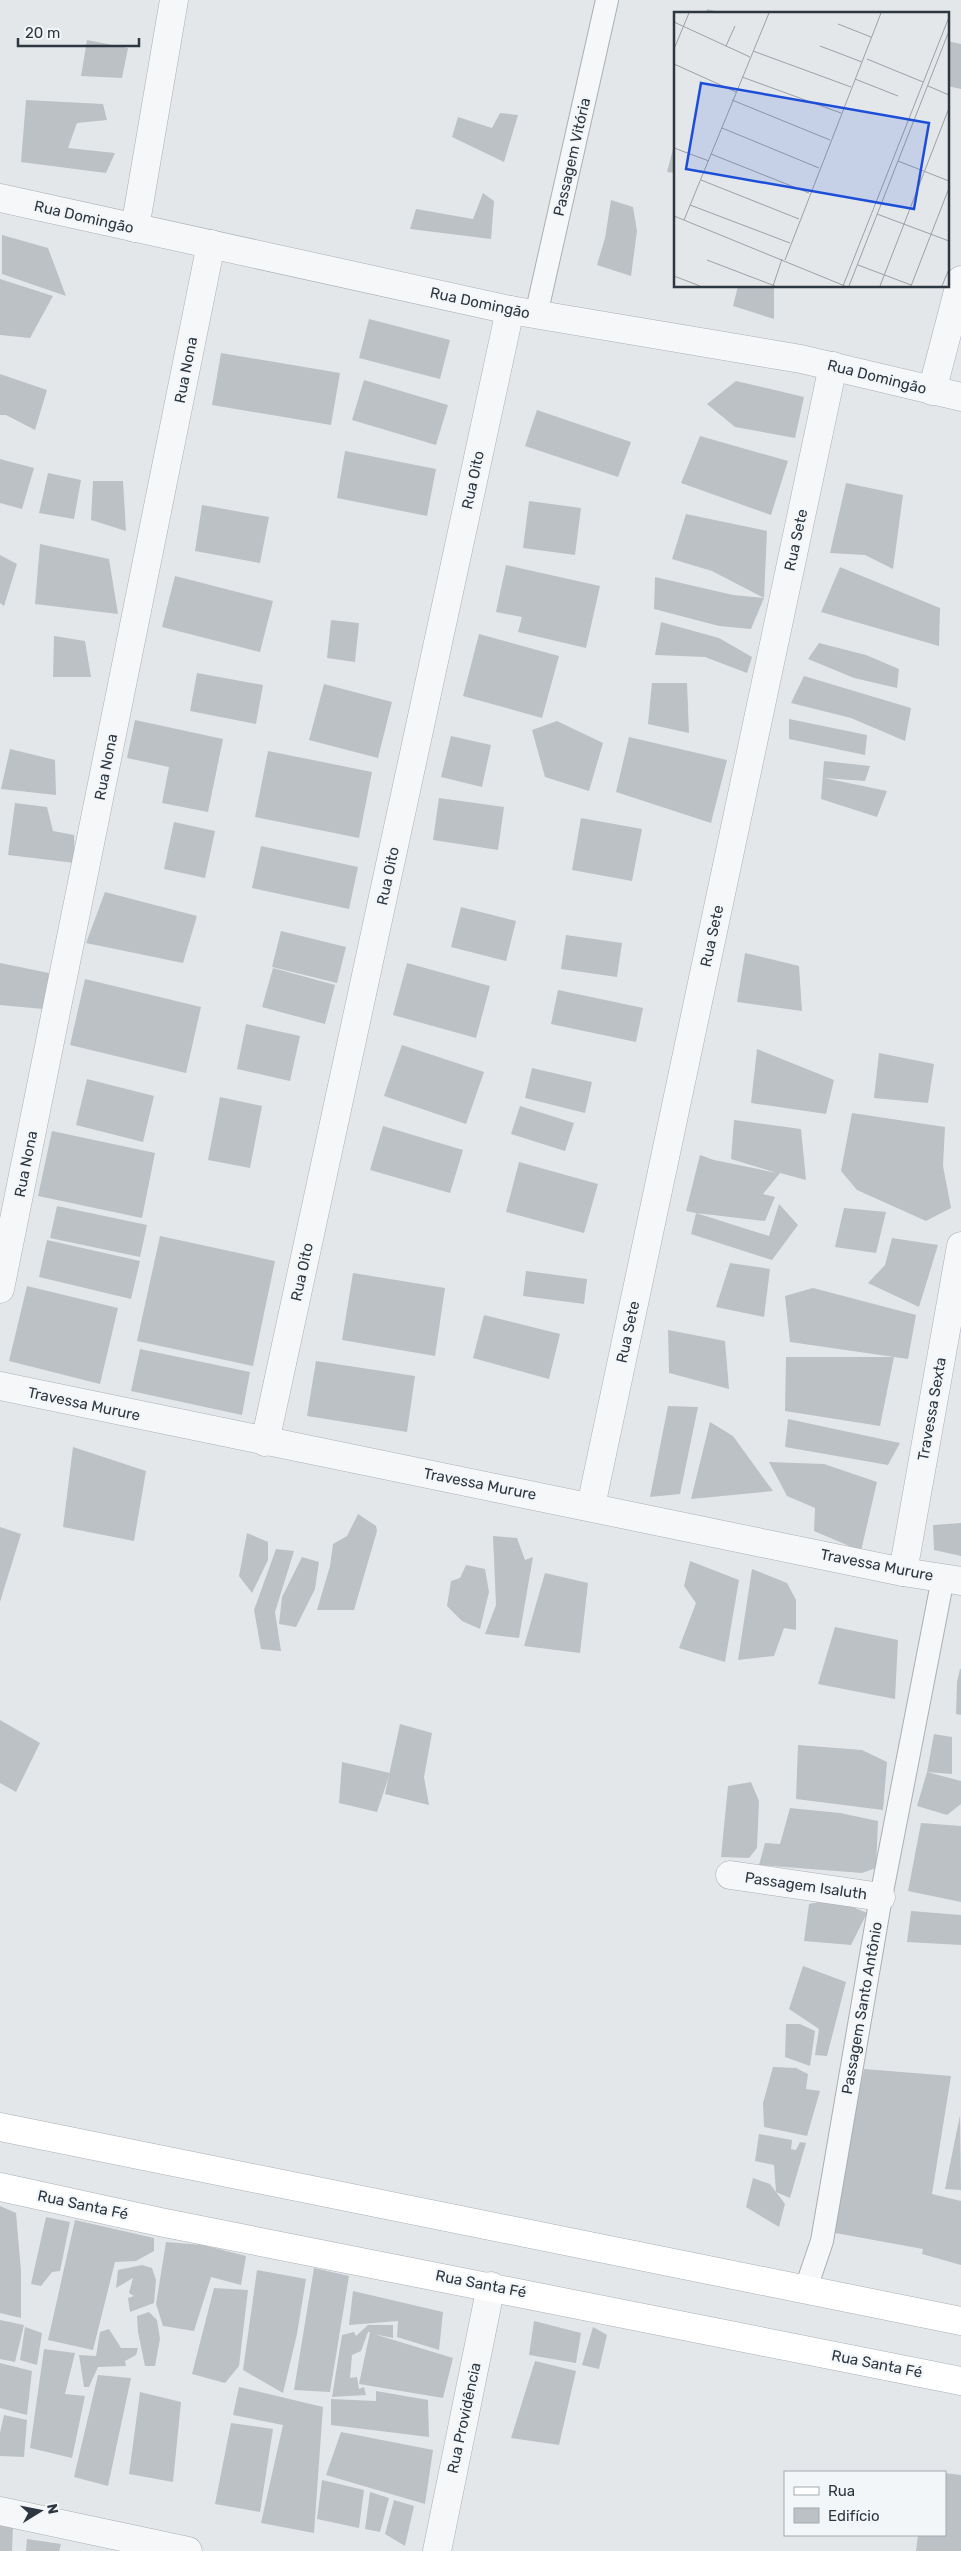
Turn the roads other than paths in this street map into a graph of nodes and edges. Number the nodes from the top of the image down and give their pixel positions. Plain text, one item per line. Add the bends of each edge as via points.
1 (174, 0) edge
2 (607, 0) edge
3 (0, 198) edge
4 (135, 228) junction
5 (211, 244) junction
6 (961, 280) edge
7 (523, 312) junction
8 (833, 366) junction
9 (932, 391) junction
10 (961, 397) edge
11 (961, 1246) edge
12 (0, 1290) edge
13 (0, 1386) edge
14 (266, 1442) junction
15 (591, 1506) junction
16 (903, 1572) junction
17 (952, 1579) edge
18 (730, 1875) dead end
19 (881, 1897) junction
20 (0, 2127) edge
21 (0, 2187) edge
22 (491, 2286) junction
23 (805, 2291) junction
24 (961, 2321) edge
25 (961, 2381) edge
26 (0, 2511) edge
27 (188, 2551) edge
28 (436, 2551) edge

1 - 4 street
2 - 7 lane, Passagem Vitória
3 - 4 street, Rua Domingão
4 - 5 street, Rua Domingão
5 - 7 street, Rua Domingão
5 - 12 street, Rua Nona
6 - 9 street
7 - 8 street, Rua Domingão
7 - 14 street, Rua Oito
8 - 9 street, Rua Domingão
8 - 15 street, Rua Sete
9 - 10 street, Rua Domingão
11 - 16 street, Travessa Sexta
13 - 14 street, Travessa Murure
14 - 15 street, Travessa Murure
15 - 16 street, Travessa Murure
16 - 17 street, Travessa Murure
17 - 19 lane, Passagem Santo Antônio
18 - 19 street, Passagem Isaluth
19 - 23 lane, Passagem Santo Antônio via 822,2241
20 - 23 street
21 - 22 street, Rua Santa Fé via 160,2222
22 - 25 street, Rua Santa Fé
22 - 28 street, Rua Providência
23 - 24 street
26 - 27 street

